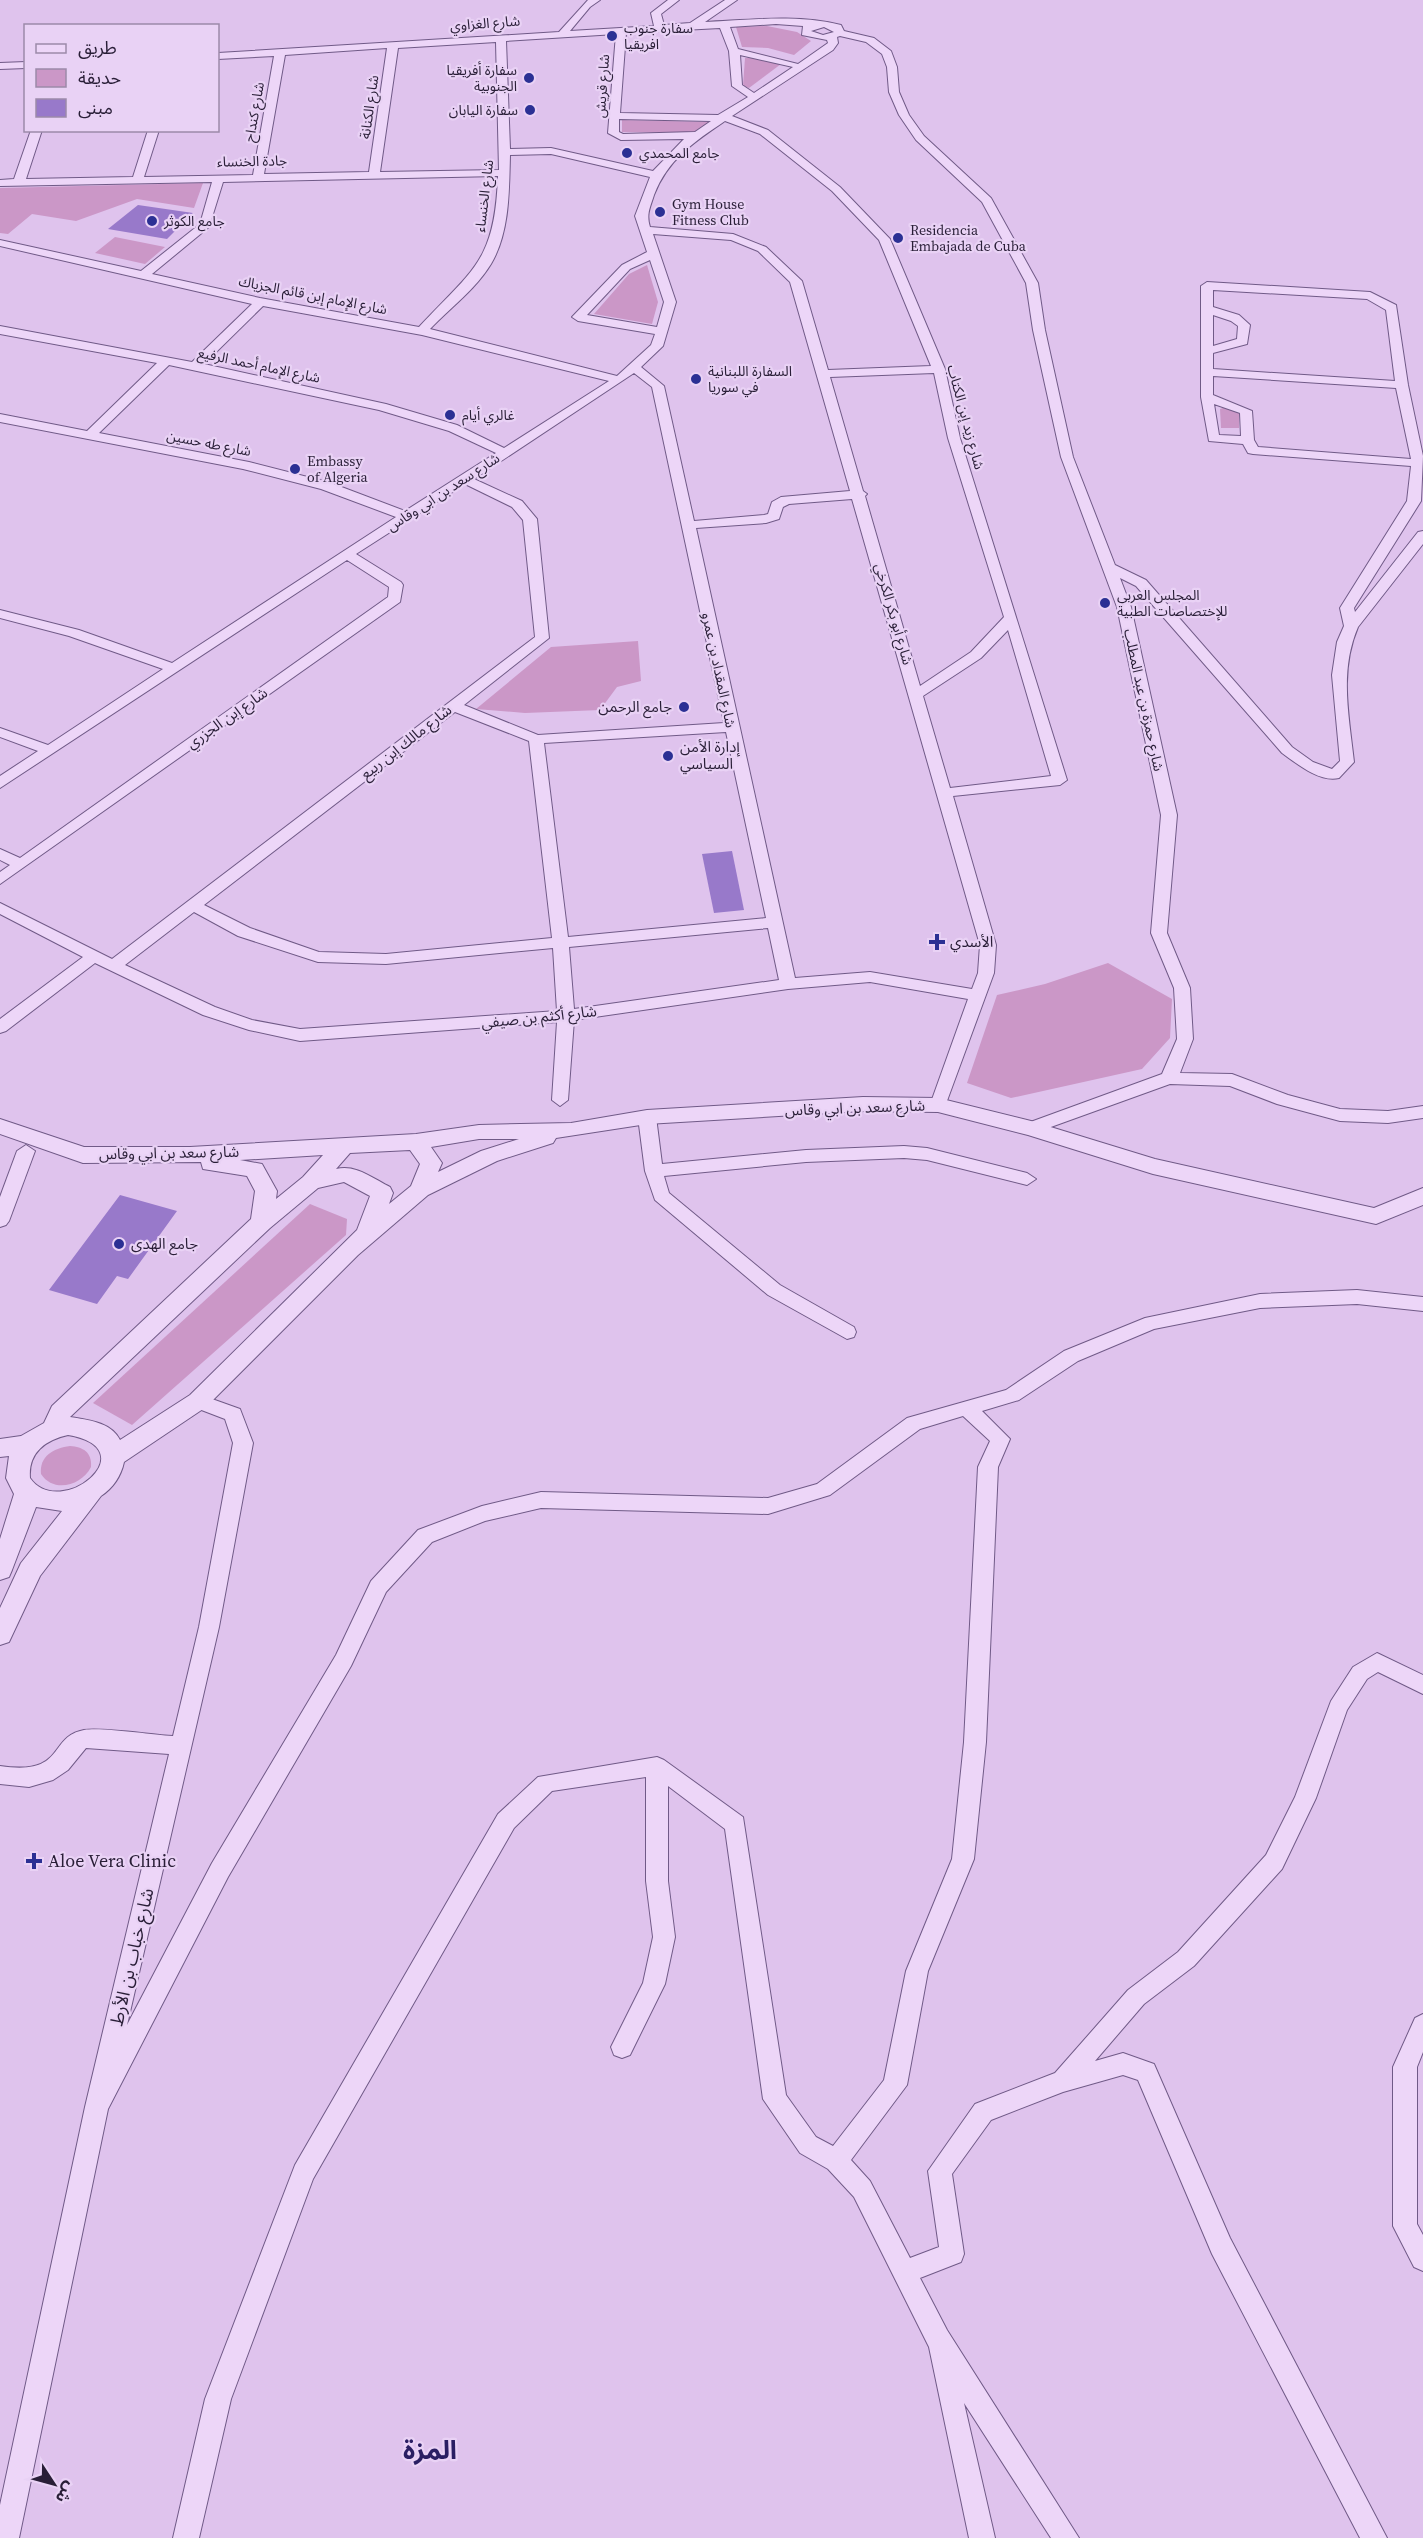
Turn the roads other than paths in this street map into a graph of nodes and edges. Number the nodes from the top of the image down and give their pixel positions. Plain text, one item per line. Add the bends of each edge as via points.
1 (595, 0) edge
2 (674, 0) edge
3 (732, 0) edge
4 (754, 23) junction
5 (724, 24) junction
6 (819, 24) junction
7 (694, 26) junction
8 (660, 28) junction
9 (621, 30) junction
10 (563, 33) junction
11 (806, 33) junction
12 (835, 35) junction
13 (501, 37) junction
14 (818, 38) junction
15 (393, 45) junction
16 (734, 51) junction
17 (280, 52) junction
18 (219, 56) edge
19 (793, 64) junction
20 (24, 65) edge
21 (0, 66) edge
22 (749, 94) junction
23 (616, 116) junction
24 (722, 117) junction
25 (36, 132) edge
26 (153, 132) edge
27 (696, 135) junction
28 (504, 152) junction
29 (505, 173) junction
30 (374, 175) junction
31 (258, 176) junction
32 (656, 176) junction
33 (219, 177) junction
34 (138, 179) junction
35 (20, 182) junction
36 (0, 183) edge
37 (645, 230) junction
38 (0, 243) edge
39 (653, 254) junction
40 (145, 274) junction
41 (260, 302) junction
42 (1206, 309) junction
43 (0, 330) edge
44 (422, 331) junction
45 (661, 331) junction
46 (1206, 351) junction
47 (166, 361) junction
48 (195, 366) junction
49 (633, 368) junction
50 (939, 369) junction
51 (1207, 372) junction
52 (825, 374) junction
53 (619, 380) junction
54 (1402, 385) junction
55 (1207, 397) junction
56 (0, 418) edge
57 (89, 436) junction
58 (1248, 440) junction
59 (505, 453) junction
60 (1418, 463) junction
61 (464, 479) junction
62 (860, 494) junction
63 (407, 516) junction
64 (688, 525) junction
65 (1423, 535) edge
66 (347, 554) junction
67 (1108, 567) junction
68 (0, 614) edge
69 (1011, 618) junction
70 (1351, 626) junction
71 (172, 668) junction
72 (917, 694) junction
73 (454, 706) junction
74 (731, 727) junction
75 (0, 732) edge
76 (536, 739) junction
77 (49, 750) junction
78 (0, 783) edge
79 (944, 793) junction
80 (0, 854) edge
81 (21, 864) junction
82 (0, 879) edge
83 (194, 906) junction
84 (0, 908) edge
85 (774, 922) junction
86 (561, 944) junction
87 (93, 957) junction
88 (113, 966) junction
89 (788, 984) junction
90 (976, 995) junction
91 (566, 1016) junction
92 (0, 1027) edge
93 (1169, 1078) junction
94 (560, 1100) dead end
95 (938, 1105) junction
96 (1423, 1112) edge
97 (647, 1117) junction
98 (0, 1126) edge
99 (1031, 1128) junction
100 (571, 1130) junction
101 (0, 1141) edge
102 (416, 1142) junction
103 (343, 1147) junction
104 (26, 1151) junction
105 (654, 1172) junction
106 (1027, 1179) dead end
107 (311, 1182) junction
108 (420, 1190) junction
109 (1423, 1196) edge
110 (0, 1221) edge
111 (262, 1222) junction
112 (368, 1232) junction
113 (1423, 1304) edge
114 (847, 1332) dead end
115 (198, 1401) junction
116 (965, 1407) junction
117 (54, 1428) junction
118 (27, 1445) junction
119 (0, 1448) edge
120 (115, 1456) junction
121 (15, 1486) edge
122 (92, 1492) junction
123 (0, 1570) edge
124 (0, 1635) edge
125 (1423, 1685) edge
126 (181, 1746) junction
127 (657, 1766) junction
128 (0, 1775) edge
129 (1423, 2025) edge
130 (622, 2048) dead end
131 (1063, 2080) junction
132 (97, 2107) junction
133 (836, 2161) junction
134 (1423, 2259) edge
135 (903, 2272) junction
136 (938, 2339) junction
137 (6, 2538) edge
138 (186, 2538) edge
139 (982, 2538) edge
140 (1066, 2538) edge
141 (1374, 2538) edge

1 - 10 street
2 - 8 street via 656,13
3 - 7 street
4 - 5 street, شارع الغزاوي
4 - 6 street, شارع الغزاوي
4 - 11 street, شارع الغزاوي
5 - 7 street, شارع الغزاوي
5 - 16 street
6 - 11 street via 807,27
6 - 12 street via 837,27
7 - 8 street, شارع الغزاوي
8 - 9 street, شارع الغزاوي
9 - 10 street, شارع الغزاوي
9 - 23 street, شارع قريش
10 - 13 street, شارع الغزاوي
11 - 14 street, شارع الغزاوي
12 - 14 street
12 - 24 street, شارع سعد بن ابي وقاس via 825,50
12 - 67 street, شارع حمزة بن عبد المطلب via 884,50 904,115 920,138 987,200 1032,283 1067,457
13 - 15 street, شارع الغزاوي
13 - 28 street, شارع الخنساء
14 - 19 street, شارع سعد بن ابي وقاس via 816,48
15 - 17 street, شارع الغزاوي
15 - 30 street, شارع الكنانة
16 - 19 street
16 - 22 street via 737,86
17 - 18 street, شارع الغزاوي
17 - 31 street, شارع كنداح
19 - 22 street, شارع سعد بن ابي وقاس
20 - 21 street
22 - 24 street, شارع سعد بن ابي وقاس
23 - 24 street, شارع زيد إبن الكتاب
23 - 27 street, شارع قريش via 616,135
24 - 27 street, شارع سعد بن ابي وقاس
24 - 50 street, شارع زيد إبن الكتاب via 764,132 836,189 884,239
25 - 35 street
26 - 34 street
27 - 32 street, شارع سعد بن ابي وقاس
28 - 29 street, شارع الخنساء
28 - 32 street via 550,151
29 - 30 street, جادة الخنساء
29 - 44 street, شارع الخنساء via 495,237 486,263
30 - 31 street, جادة الخنساء
31 - 33 street, جادة الخنساء
32 - 37 street, شارع سعد بن ابي وقاس via 641,216
33 - 34 street, جادة الخنساء
33 - 40 street via 205,225
34 - 35 street, جادة الخنساء
35 - 36 street, جادة الخنساء
37 - 39 street, شارع سعد بن ابي وقاس
37 - 52 street, شارع أبو بكر الكرخي via 734,237 762,249 796,281
38 - 40 street, شارع الإمام إبن قائم الجزياك
39 - 45 street, شارع سعد بن ابي وقاس via 670,302
39 - 45 street via 626,267 578,317
40 - 41 street, شارع الإمام إبن قائم الجزياك
41 - 44 street, شارع الإمام إبن قائم الجزياك
41 - 48 street
42 - 46 street
42 - 46 street via 1236,318 1245,325 1243,341
42 - 54 street via 1207,286 1370,296 1392,308
43 - 47 street, شارع الإمام أحمد الرفيع
44 - 53 street, شارع الإمام إبن قائم الجزياك
45 - 49 street, شارع سعد بن ابي وقاس via 657,346
46 - 51 street
47 - 48 street, شارع الإمام أحمد الرفيع
47 - 57 street
48 - 59 street, شارع الإمام أحمد الرفيع via 382,407 453,428
49 - 53 street, شارع سعد بن ابي وقاس
49 - 64 street, شارع المقداد بن عمرو via 658,386
50 - 52 street
50 - 69 street, شارع زيد إبن الكتاب via 954,438
51 - 54 street
51 - 55 street
52 - 62 street, شارع أبو بكر الكرخي
53 - 59 street, شارع سعد بن ابي وقاس
54 - 60 street
55 - 58 street via 1246,411
55 - 58 street via 1213,438
56 - 57 street, شارع طه حسين
57 - 63 street, شارع طه حسين via 264,470 326,486
58 - 60 street via 1253,450
59 - 61 street, شارع سعد بن ابي وقاس
60 - 70 street via 1414,501 1347,608
61 - 63 street, شارع سعد بن ابي وقاس
61 - 73 street, شارع مالك إبن ربيع via 517,504 530,519 542,638
62 - 64 street via 786,500 777,505 774,516 766,519
62 - 72 street, شارع أبو بكر الكرخي
63 - 66 street, شارع سعد بن ابي وقاس
64 - 74 street, شارع المقداد بن عمرو
65 - 70 street
66 - 71 street, شارع سعد بن ابي وقاس
66 - 81 street, شارع إبن الجزري via 396,585 395,599
67 - 70 street via 1141,583 1287,750 1308,765 1334,775 1347,762 1339,661 1342,642
67 - 93 street, شارع حمزة بن عبد المطلب via 1124,607 1169,815 1159,933 1182,988 1185,1040
68 - 71 street via 74,633
69 - 72 street via 976,655
69 - 79 street, شارع زيد إبن الكتاب via 1060,780
71 - 77 street, شارع سعد بن ابي وقاس
72 - 79 street, شارع أبو بكر الكرخي
73 - 76 street
73 - 83 street, شارع مالك إبن ربيع
74 - 76 street
74 - 85 street, شارع المقداد بن عمرو
75 - 77 street
76 - 86 street
77 - 78 street, شارع سعد بن ابي وقاس
79 - 90 street, شارع أبو بكر الكرخي via 988,945 986,973
80 - 81 street
81 - 82 street, شارع إبن الجزري
83 - 86 street via 244,932 318,957 386,960
83 - 88 street, شارع مالك إبن ربيع
84 - 87 street, شارع أكثم بن صيفي
85 - 86 street
85 - 89 street, شارع المقداد بن عمرو
86 - 91 street
87 - 88 street, شارع أكثم بن صيفي
87 - 92 street
88 - 91 street, شارع أكثم بن صيفي via 209,1011 249,1025 300,1035
89 - 90 street, شارع أكثم بن صيفي via 870,977
89 - 91 street, شارع أكثم بن صيفي
90 - 95 street, شارع أبو بكر الكرخي
91 - 94 street
93 - 96 street via 1232,1080 1283,1100 1340,1115 1388,1117
93 - 99 street
95 - 97 street, شارع سعد بن ابي وقاس via 864,1104
95 - 99 street, شارع سعد بن ابي وقاس
97 - 100 street, شارع سعد بن ابي وقاس
97 - 105 street
98 - 103 street, شارع سعد بن ابي وقاس via 83,1155 190,1155
99 - 109 street, شارع سعد بن ابي وقاس via 1153,1166 1376,1216
100 - 102 street, شارع سعد بن ابي وقاس via 479,1132
100 - 108 street via 489,1156
101 - 104 street, شارع سعد بن ابي وقاس
102 - 103 street, شارع سعد بن ابي وقاس
102 - 108 street via 431,1163
103 - 107 street
104 - 110 street
104 - 111 street, شارع سعد بن ابي وقاس via 146,1170 209,1164 254,1169 266,1191
105 - 106 street via 806,1156 904,1152
105 - 114 street via 661,1196 774,1290
107 - 111 street
107 - 112 street via 347,1174 382,1193
108 - 112 street
111 - 117 street via 60,1412
112 - 115 street
113 - 116 street via 1357,1297 1260,1301 1151,1323 1071,1356 1012,1395
115 - 120 street
115 - 126 street, شارع خباب بن الأرط via 233,1414 243,1443 209,1627
116 - 132 street via 914,1423 824,1490 768,1506 541,1500 482,1514 425,1536 378,1587 344,1660 220,1870
116 - 133 street via 1000,1439 988,1467 976,1731 963,1859 917,1971 895,2085
117 - 118 street
117 - 120 street via 82,1426 95,1430 106,1436
118 - 119 street
118 - 121 street via 17,1462
120 - 122 street via 109,1475
121 - 122 street via 50,1502 64,1502
121 - 123 street via 21,1514
122 - 124 street via 30,1570
125 - 131 street via 1377,1662 1360,1673 1338,1707 1305,1797 1274,1862 1186,1959 1136,1997
126 - 128 street via 85,1739 40,1776 25,1779
126 - 132 street, شارع خباب بن الأرط
127 - 130 street via 657,1881 664,1937 654,1984
127 - 133 street via 735,1824 775,2099 808,2145
127 - 138 street via 546,1783 506,1821 303,2172 218,2399
129 - 134 street via 1405,2067 1405,2226
131 - 135 street via 983,2112 940,2171 952,2254
131 - 141 street via 1123,2064 1146,2072 1221,2246
132 - 137 street, شارع خباب بن الأرط
133 - 135 street via 862,2189
135 - 136 street
136 - 139 street
136 - 140 street

